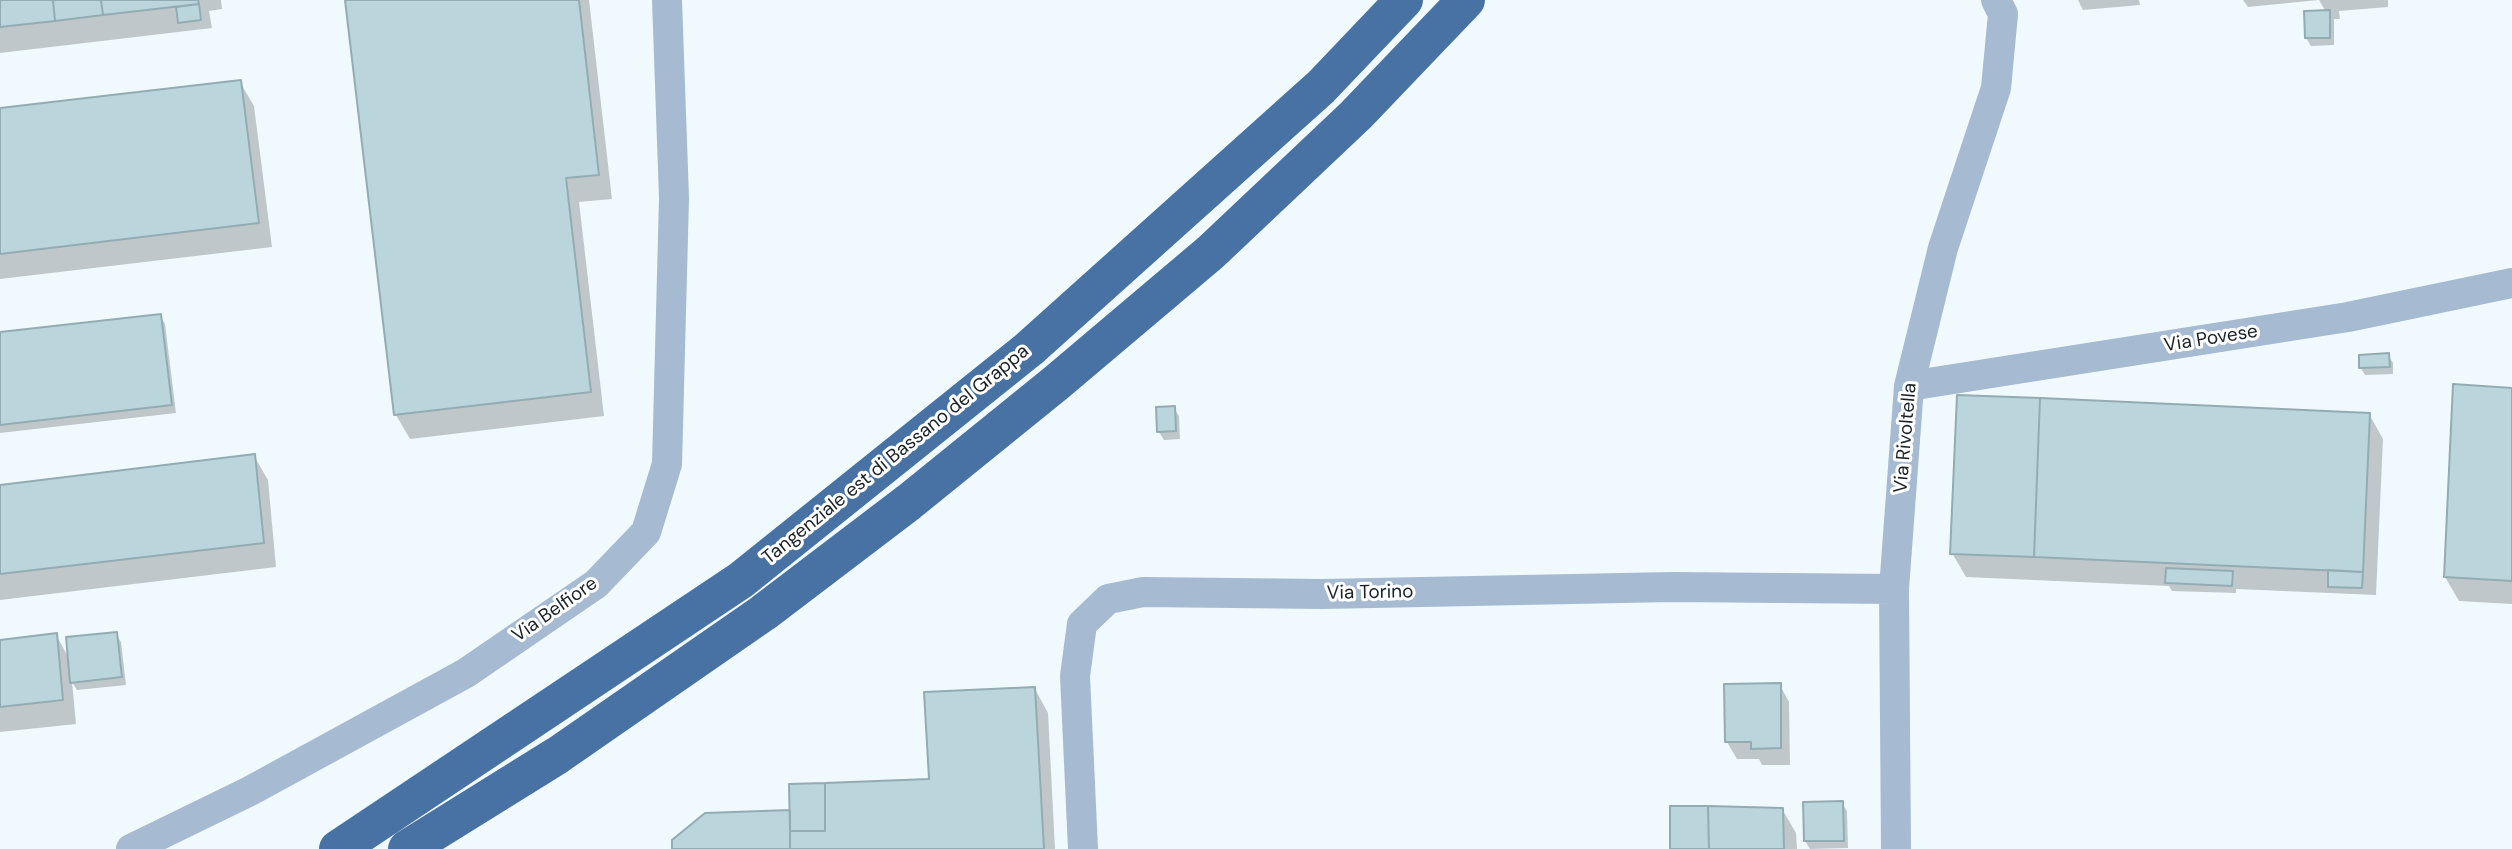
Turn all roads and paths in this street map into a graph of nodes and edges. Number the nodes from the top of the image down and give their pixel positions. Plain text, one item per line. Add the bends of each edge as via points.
1 (667, 0) edge
2 (1404, 0) edge
3 (1466, 0) edge
4 (1996, 0) edge
5 (2512, 283) edge
6 (1909, 386) junction
7 (1895, 589) junction
8 (131, 849) edge
9 (338, 849) edge
10 (407, 849) edge
11 (1083, 849) edge
12 (1896, 849) edge

1 - 8 street, Via Belfiore via 674,198 667,464 646,532 596,584 466,673 250,791
2 - 9 highway, Tangenziale est di Bassano del Grappa via 1321,87 1029,349 741,580
3 - 10 highway, Tangenziale est di Bassano del Grappa via 1356,115 1211,252 909,502 763,613 558,755
4 - 6 street, Via Rivoltella via 2003,14 1996,88 1943,248
5 - 6 street, Via Povese via 2348,317
6 - 7 street, Via Rivoltella
7 - 11 street, Via Torino via 1143,592 1108,599 1082,624 1075,676
7 - 12 street, Via Rivoltella

